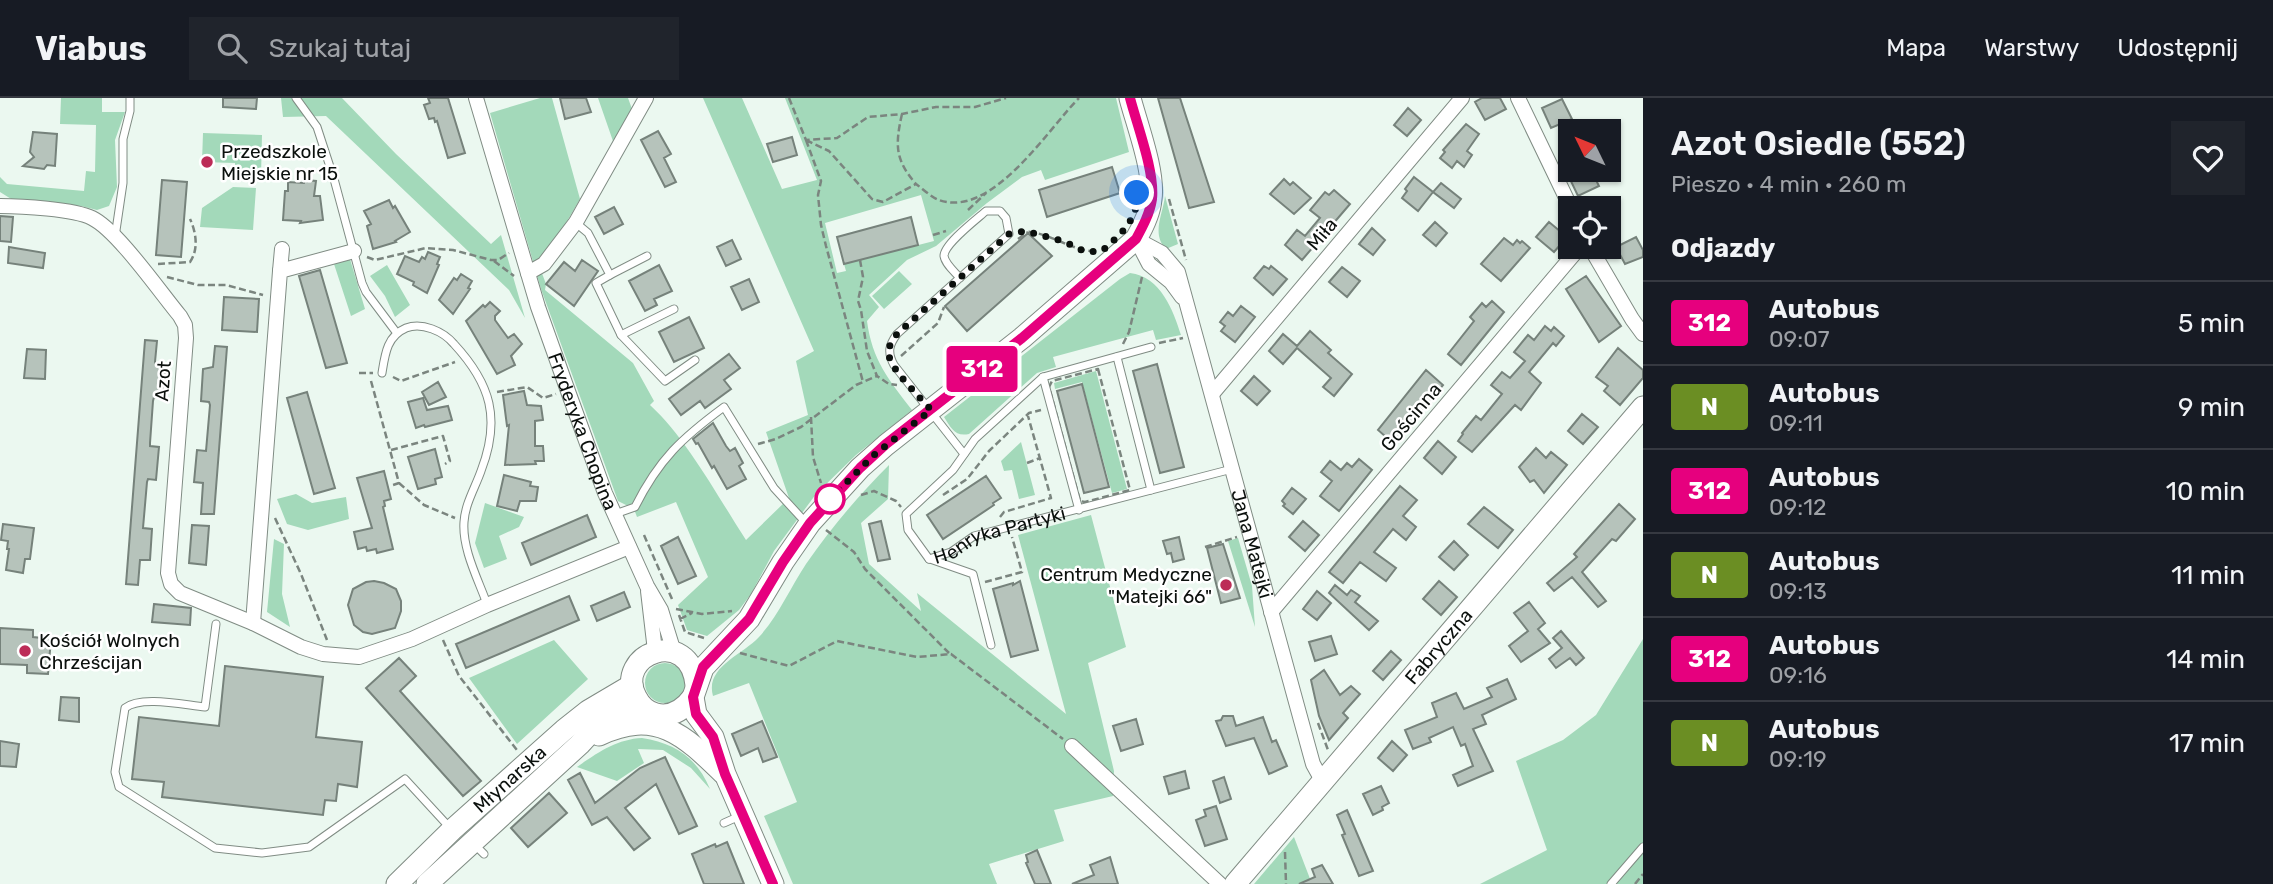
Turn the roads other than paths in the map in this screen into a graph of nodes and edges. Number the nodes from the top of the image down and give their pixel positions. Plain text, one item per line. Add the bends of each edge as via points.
1 (131, 98) edge
2 (296, 98) edge
3 (476, 98) edge
4 (646, 98) edge
5 (1130, 98) edge
6 (1462, 98) edge
7 (1518, 98) edge
8 (1565, 196) edge
9 (3, 203) edge
10 (576, 222) junction
11 (115, 238) junction
12 (1136, 239) junction
13 (282, 249) dead end
14 (354, 251) junction
15 (647, 256) dead end
16 (1570, 259) edge
17 (1597, 259) edge
18 (280, 271) junction
19 (610, 275) junction
20 (525, 278) junction
21 (960, 278) junction
22 (674, 309) dead end
23 (396, 332) junction
24 (1643, 334) edge
25 (621, 335) junction
26 (1152, 347) road end
27 (1117, 357) junction
28 (695, 360) dead end
29 (382, 373) road end
30 (1043, 377) junction
31 (1212, 394) junction
32 (1643, 407) edge
33 (931, 410) junction
34 (964, 454) junction
35 (1232, 468) junction
36 (1151, 490) junction
37 (1079, 510) junction
38 (614, 514) junction
39 (815, 526) junction
40 (629, 547) junction
41 (929, 559) junction
42 (487, 605) junction
43 (1271, 612) junction
44 (253, 623) junction
45 (216, 624) dead end
46 (734, 642) junction
47 (991, 645) dead end
48 (670, 653) junction
49 (632, 685) junction
50 (694, 691) junction
51 (641, 705) junction
52 (675, 713) junction
53 (580, 744) junction
54 (1072, 746) road end
55 (725, 774) junction
56 (1323, 782) junction
57 (452, 830) junction
58 (1643, 848) edge
59 (397, 884) edge
60 (427, 884) edge
61 (773, 884) edge
62 (1220, 884) edge
63 (1235, 884) edge
64 (1612, 884) edge

1 - 11 lane
2 - 14 lane via 317,127
3 - 20 street, Fryderyka Chopina
4 - 10 street
5 - 12 street via 1152,182 1152,199
6 - 31 street, Miła
7 - 8 street
9 - 11 street, Azot via 92,218
10 - 19 lane
10 - 20 street via 544,264
11 - 44 street, Azot via 180,316 186,331 169,579 180,593
12 - 31 street, Jana Matejki via 1149,264 1188,304
12 - 33 street
13 - 18 street
14 - 18 street
14 - 23 lane via 366,292
15 - 19 lane
16 - 43 street, Gościnna
17 - 24 street
18 - 44 street
19 - 25 lane via 596,283
20 - 38 street, Fryderyka Chopina
21 - 21 lane via 1009,234 1000,211 986,211 947,246 944,256
21 - 33 lane via 897,334 888,355
22 - 25 lane
23 - 29 lane
23 - 42 lane via 411,326 429,327 450,339 484,384 492,410 491,440 464,522 465,541
25 - 28 lane via 666,380
26 - 27 lane
27 - 30 lane
27 - 36 lane
30 - 34 lane
30 - 37 lane, Henryka Partyki
31 - 35 street, Jana Matejki
32 - 56 street, Fabryczna
33 - 34 lane
33 - 39 street via 863,465 831,498
34 - 41 lane, Henryka Partyki via 906,513 908,530
35 - 36 lane, Henryka Partyki
35 - 43 street, Jana Matejki
36 - 37 lane, Henryka Partyki
37 - 41 lane, Henryka Partyki via 974,536 951,552
38 - 39 lane via 635,507 650,478 686,435 724,407 774,488
38 - 40 street, Fryderyka Chopina
39 - 46 street via 783,562
40 - 42 street, Azot
40 - 48 street, Fryderyka Chopina via 661,610
41 - 47 lane via 973,573
42 - 44 street, Azot via 375,653 342,657 301,647
43 - 56 street, Jana Matejki via 1313,764
45 - 57 lane via 205,708 142,701 125,708 115,772 119,787 215,848 262,853 309,847 405,779
46 - 48 street
46 - 50 street via 703,667
48 - 49 street via 645,656 633,674
48 - 50 street, Fryderyka Chopina via 691,664
49 - 51 street
49 - 57 street, Młynarska via 564,730
50 - 52 street via 685,707
50 - 55 street, Fryderyka Chopina via 696,714 713,737
51 - 52 street via 657,714
51 - 53 street, Młynarska via 600,722
52 - 55 street, Fryderyka Chopina
53 - 55 street, Młynarska via 625,725 652,725 688,740
53 - 60 street, Młynarska via 478,848
54 - 62 street
55 - 61 street, Fryderyka Chopina via 733,819
56 - 63 street, Fabryczna
57 - 59 street, Młynarska
58 - 64 lane

